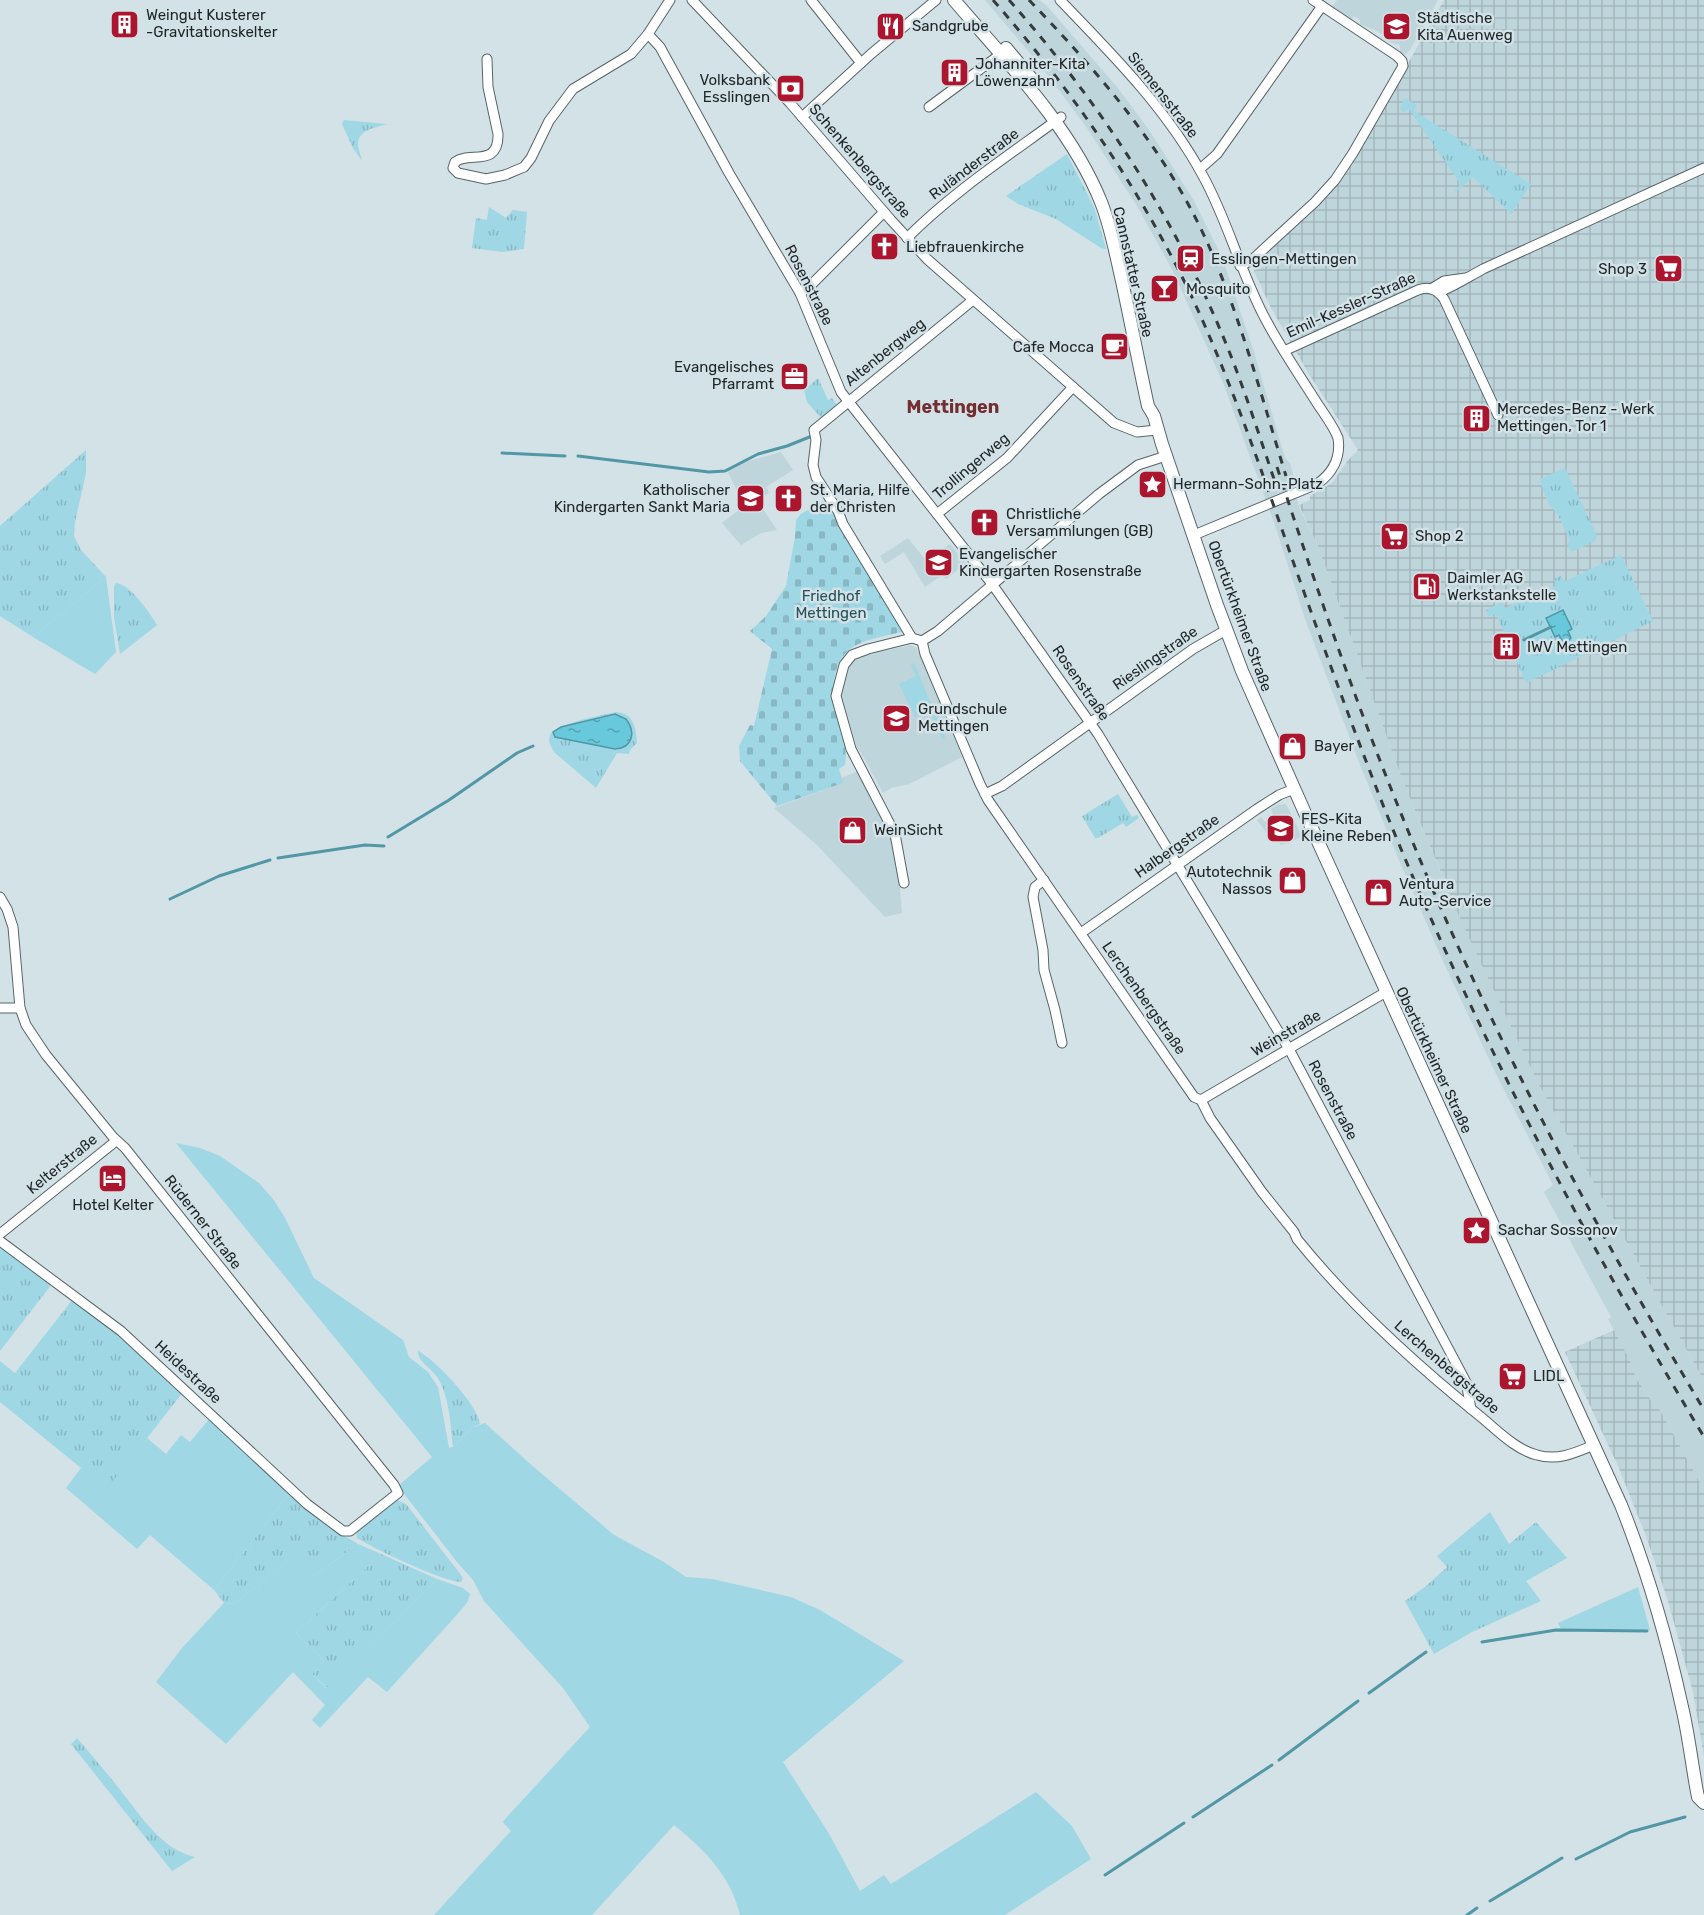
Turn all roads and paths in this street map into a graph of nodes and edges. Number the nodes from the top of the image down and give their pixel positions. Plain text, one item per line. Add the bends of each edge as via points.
1 (669, 0) edge
2 (692, 0) edge
3 (811, 0) edge
4 (936, 0) edge
5 (954, 0) edge
6 (964, 0) edge
7 (1060, 0) edge
8 (1313, 0) edge
9 (1322, 6) junction
10 (648, 34) junction
11 (1004, 52) junction
12 (488, 58) dead end
13 (861, 63) junction
14 (929, 107) dead end
15 (802, 117) junction
16 (1058, 120) junction
17 (1704, 168) edge
18 (1200, 169) junction
19 (884, 212) junction
20 (907, 238) junction
21 (1240, 266) junction
22 (1435, 290) junction
23 (800, 292) junction
24 (973, 300) junction
25 (1284, 351) junction
26 (1073, 387) junction
27 (848, 401) junction
28 (1498, 414) dead end
29 (816, 428) joint
30 (1157, 430) junction
31 (1166, 456) junction
32 (1183, 503) joint
33 (937, 514) junction
34 (1194, 535) junction
35 (992, 584) junction
36 (1226, 630) junction
37 (917, 639) junction
38 (1091, 723) junction
39 (1294, 789) junction
40 (985, 794) junction
41 (1177, 865) junction
42 (1044, 880) junction
43 (904, 883) dead end
44 (0, 897) edge
45 (1081, 933) junction
46 (1386, 992) junction
47 (0, 1008) edge
48 (20, 1008) junction
49 (1062, 1043) dead end
50 (1289, 1049) junction
51 (1201, 1100) junction
52 (116, 1141) junction
53 (0, 1234) edge
54 (0, 1241) edge
55 (1471, 1409) junction
56 (1594, 1445) junction
57 (348, 1532) joint
58 (1704, 1803) edge

1 - 10 street
2 - 15 street, Schenkenbergstraße
3 - 13 street
4 - 13 street
5 - 11 main road, Cannstatter Straße
6 - 11 main road, Cannstatter Straße
7 - 18 street, Siemensstraße via 1144,91
8 - 9 street
9 - 18 street via 1217,154
9 - 21 street via 1397,56 1403,64 1335,180 1260,252
10 - 12 street via 627,57 573,89 524,166 505,176 486,179 453,168 458,159 488,155 497,142 488,87
10 - 23 street, Rosenstraße via 660,47
11 - 14 street
11 - 16 main road, Cannstatter Straße
13 - 15 street
15 - 19 street, Schenkenbergstraße
16 - 20 street, Ruländerstraße via 967,185
16 - 30 main road, Cannstatter Straße via 1090,161 1113,211 1156,403
17 - 22 street via 1458,284
18 - 21 street, Siemensstraße
19 - 20 street, Schenkenbergstraße
19 - 23 street
20 - 24 street, Schenkenbergstraße
21 - 25 street, Siemensstraße
22 - 25 street, Emil-Kessler-Straße via 1418,290
22 - 28 street, Emil-Kessler-Straße via 1444,299
23 - 27 street, Rosenstraße
24 - 26 street, Schenkenbergstraße
24 - 27 street, Altenbergweg
25 - 34 street, Emil-Kessler-Straße via 1336,434 1339,449 1334,467 1313,486
26 - 30 street, Schenkenbergstraße via 1118,426 1141,432
26 - 33 street, Trollingerweg via 1007,458
27 - 29 street, Altenbergweg
27 - 33 street, Rosenstraße
29 - 37 street, Lerchenbergstraße via 816,477
30 - 31 main road, Cannstatter Straße
31 - 32 main road, Cannstatter Straße
31 - 35 street via 1138,465
32 - 34 main road, Obertürkheimer Straße
33 - 35 street, Rosenstraße
34 - 36 main road, Obertürkheimer Straße
35 - 37 street via 938,632
35 - 38 street, Rosenstraße
36 - 38 street, Rieslingstraße via 1193,649
36 - 39 main road, Obertürkheimer Straße
37 - 40 street, Lerchenbergstraße
37 - 43 street via 852,655 844,665 836,696 851,749 895,834
38 - 40 street, Rieslingstraße
38 - 41 street, Rosenstraße
39 - 41 street, Halbergstraße via 1262,806
39 - 46 main road, Obertürkheimer Straße
40 - 42 street, Lerchenbergstraße
41 - 45 street, Halbergstraße
41 - 50 street, Rosenstraße
42 - 45 street, Lerchenbergstraße
42 - 49 street via 1035,887 1033,897 1044,970
44 - 48 street, Rüderner Straße via 13,927
45 - 51 street, Lerchenbergstraße via 1194,1097
46 - 50 street, Weinstraße
46 - 56 main road, Obertürkheimer Straße
47 - 48 street
48 - 52 street, Rüderner Straße via 39,1046
50 - 51 street, Weinstraße
50 - 55 street, Rosenstraße via 1466,1382
51 - 55 street, Lerchenbergstraße via 1262,1192 1315,1261 1384,1334
52 - 53 street, Kelterstraße
52 - 57 street, Rüderner Straße via 395,1487 398,1493
54 - 57 street, Heidestraße via 114,1325 319,1515
55 - 56 street, Lerchenbergstraße via 1522,1449 1538,1455 1561,1457
56 - 58 main road, Obertürkheimer Straße via 1633,1536 1662,1628 1682,1706 1698,1797

